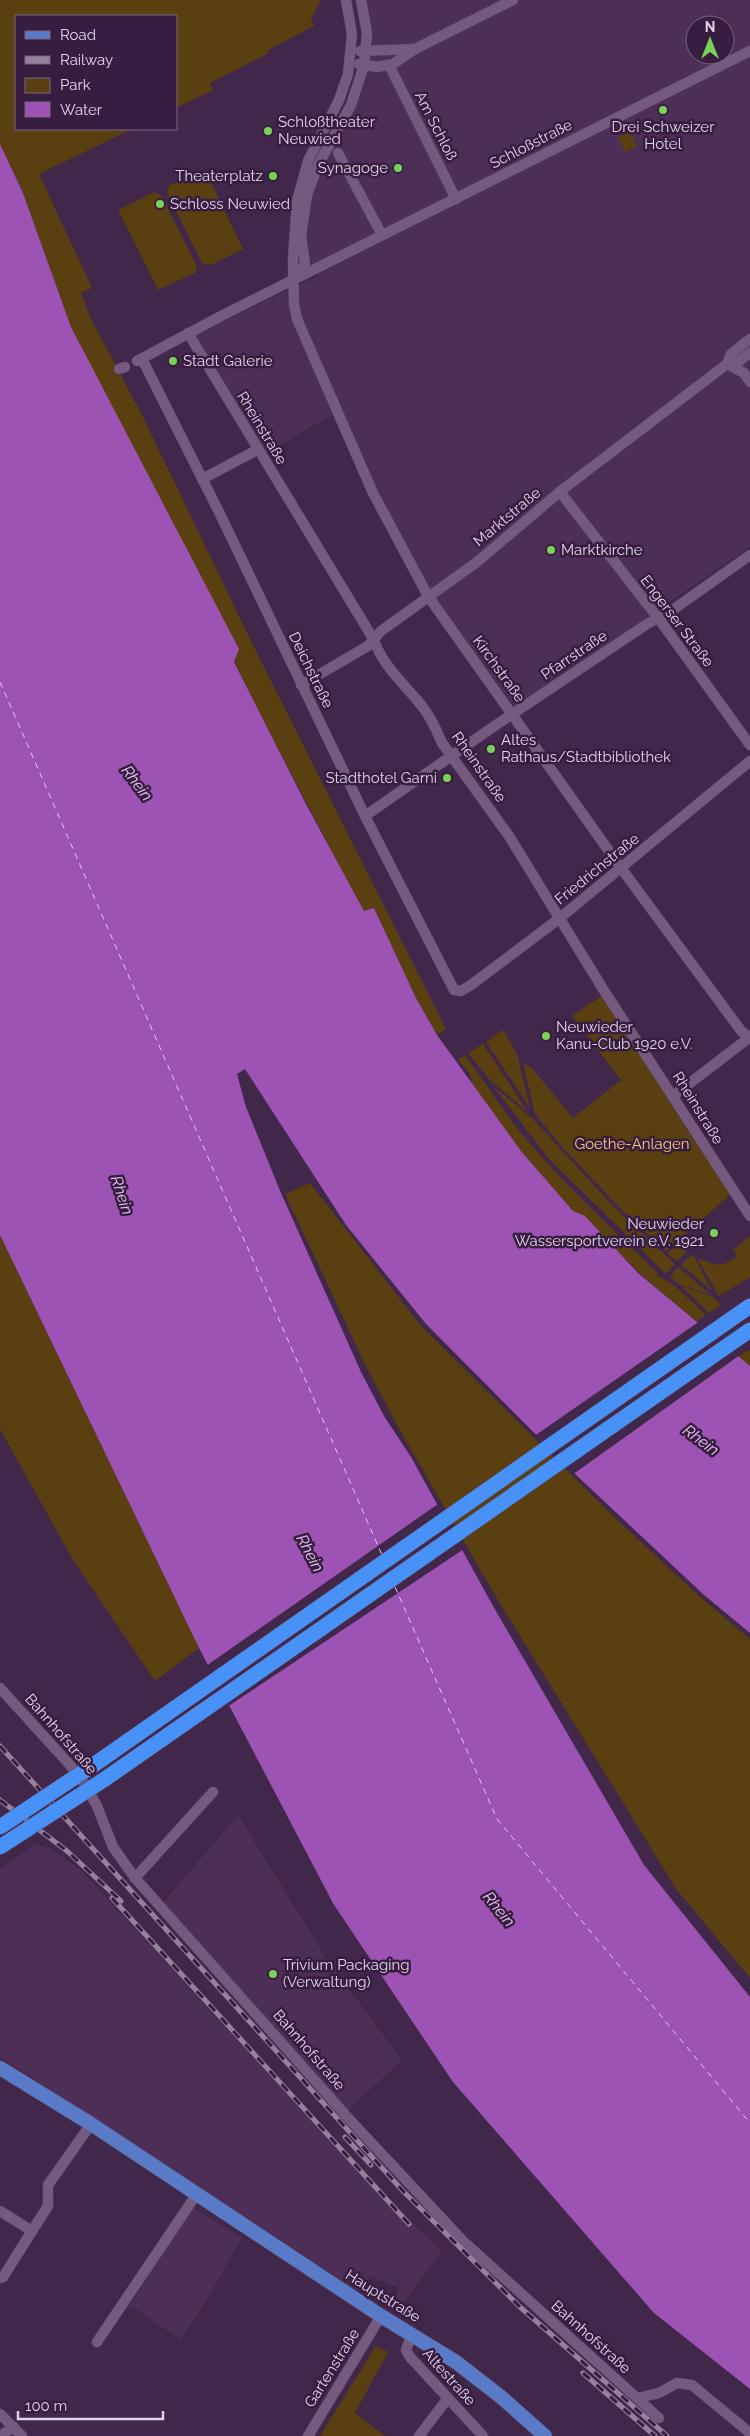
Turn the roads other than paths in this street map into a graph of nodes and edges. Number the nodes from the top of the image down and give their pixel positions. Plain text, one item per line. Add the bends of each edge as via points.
1 (346, 0) edge
2 (361, 0) edge
3 (513, 0) edge
4 (415, 49) junction
5 (352, 51) junction
6 (366, 51) junction
7 (750, 51) edge
8 (351, 62) junction
9 (364, 65) junction
10 (389, 65) junction
11 (338, 153) dead end
12 (456, 199) junction
13 (382, 235) junction
14 (304, 257) junction
15 (326, 264) junction
16 (293, 280) junction
17 (188, 333) junction
18 (750, 339) edge
19 (750, 353) edge
20 (139, 360) joint
21 (727, 364) junction
22 (750, 382) edge
23 (257, 450) junction
24 (202, 479) junction
25 (560, 492) junction
26 (750, 555) edge
27 (428, 596) junction
28 (659, 619) junction
29 (374, 640) junction
30 (301, 685) junction
31 (513, 714) junction
32 (750, 745) edge
33 (452, 756) junction
34 (750, 761) edge
35 (365, 816) junction
36 (621, 868) junction
37 (560, 918) junction
38 (456, 991) joint
39 (750, 1037) edge
40 (673, 1096) junction
41 (750, 1216) edge
42 (750, 1306) edge
43 (750, 1330) edge
44 (0, 1688) edge
45 (214, 1792) dead end
46 (0, 1827) edge
47 (0, 1847) edge
48 (135, 1878) junction
49 (0, 2068) edge
50 (90, 2124) junction
51 (196, 2194) junction
52 (0, 2211) edge
53 (32, 2231) junction
54 (0, 2278) edge
55 (381, 2316) junction
56 (412, 2334) junction
57 (97, 2342) dead end
58 (448, 2398) junction
59 (638, 2398) junction
60 (0, 2414) edge
61 (659, 2418) dead end
62 (14, 2427) junction
63 (749, 2434) edge
64 (0, 2436) edge
65 (22, 2436) edge
66 (308, 2436) edge
67 (419, 2436) edge
68 (483, 2436) edge
69 (545, 2436) edge

1 - 5 street, Kirchstraße
2 - 6 street via 367,33
3 - 4 street
4 - 6 street
4 - 10 street
5 - 6 street
5 - 8 street, Kirchstraße
6 - 9 street
7 - 12 street, Schloßstraße
8 - 9 street
8 - 16 street, Kirchstraße via 339,100 311,153 301,182 295,213
9 - 10 street
9 - 14 street via 351,105 318,165 307,195 301,228
10 - 12 street, Am Schloß
11 - 13 street
12 - 13 street, Schloßstraße
13 - 15 street, Schloßstraße
14 - 15 street
14 - 16 street via 304,269
15 - 16 street, Schloßstraße
16 - 17 street, Schloßstraße
16 - 27 street, Kirchstraße via 297,319 373,492
17 - 20 street, Schloßstraße
17 - 23 street, Rheinstraße
18 - 21 street, Marktstraße via 731,354
19 - 21 street, Marktstraße via 738,362
20 - 24 street, Deichstraße
21 - 22 street via 744,373
21 - 25 street, Marktstraße
23 - 24 street
23 - 29 street, Rheinstraße
24 - 30 street, Deichstraße
25 - 27 street, Marktstraße via 477,562
25 - 28 street, Engerser Straße
26 - 28 street, Pfarrstraße
27 - 29 street, Marktstraße via 380,631
27 - 31 street, Kirchstraße
28 - 31 street, Pfarrstraße
28 - 32 street, Engerser Straße
29 - 30 street, Marktstraße
29 - 33 street, Rheinstraße via 399,682 417,700
30 - 35 street, Deichstraße
31 - 33 street, Pfarrstraße
31 - 36 street, Kirchstraße
33 - 35 street, Pfarrstraße
33 - 37 street, Rheinstraße via 509,836
34 - 36 street, Friedrichstraße
35 - 38 street, Deichstraße
36 - 37 street, Friedrichstraße
36 - 39 street, Kirchstraße via 742,1032
37 - 38 street, Friedrichstraße via 471,986
37 - 40 street, Rheinstraße
39 - 40 street
40 - 41 street, Rheinstraße
42 - 46 highway, bridge
43 - 47 highway, bridge via 135,1759
44 - 48 street, Bahnhofstraße via 80,1776 97,1806 113,1848
45 - 48 street
48 - 59 street, Bahnhofstraße via 350,2120 463,2241
49 - 50 main road, Hauptstraße
50 - 51 main road, Hauptstraße
50 - 53 street via 48,2185 48,2206
51 - 55 main road, Hauptstraße
51 - 57 street
52 - 53 street
53 - 54 street
55 - 56 main road, Hauptstraße
55 - 66 street, Gartenstraße
56 - 58 street, Altestraße via 406,2350
56 - 69 main road, Hauptstraße via 456,2362
58 - 67 street
58 - 68 street, Altestraße
59 - 61 street, Bahnhofstraße
59 - 63 street via 659,2393 677,2383 692,2384
60 - 62 street
62 - 64 street
62 - 65 street

